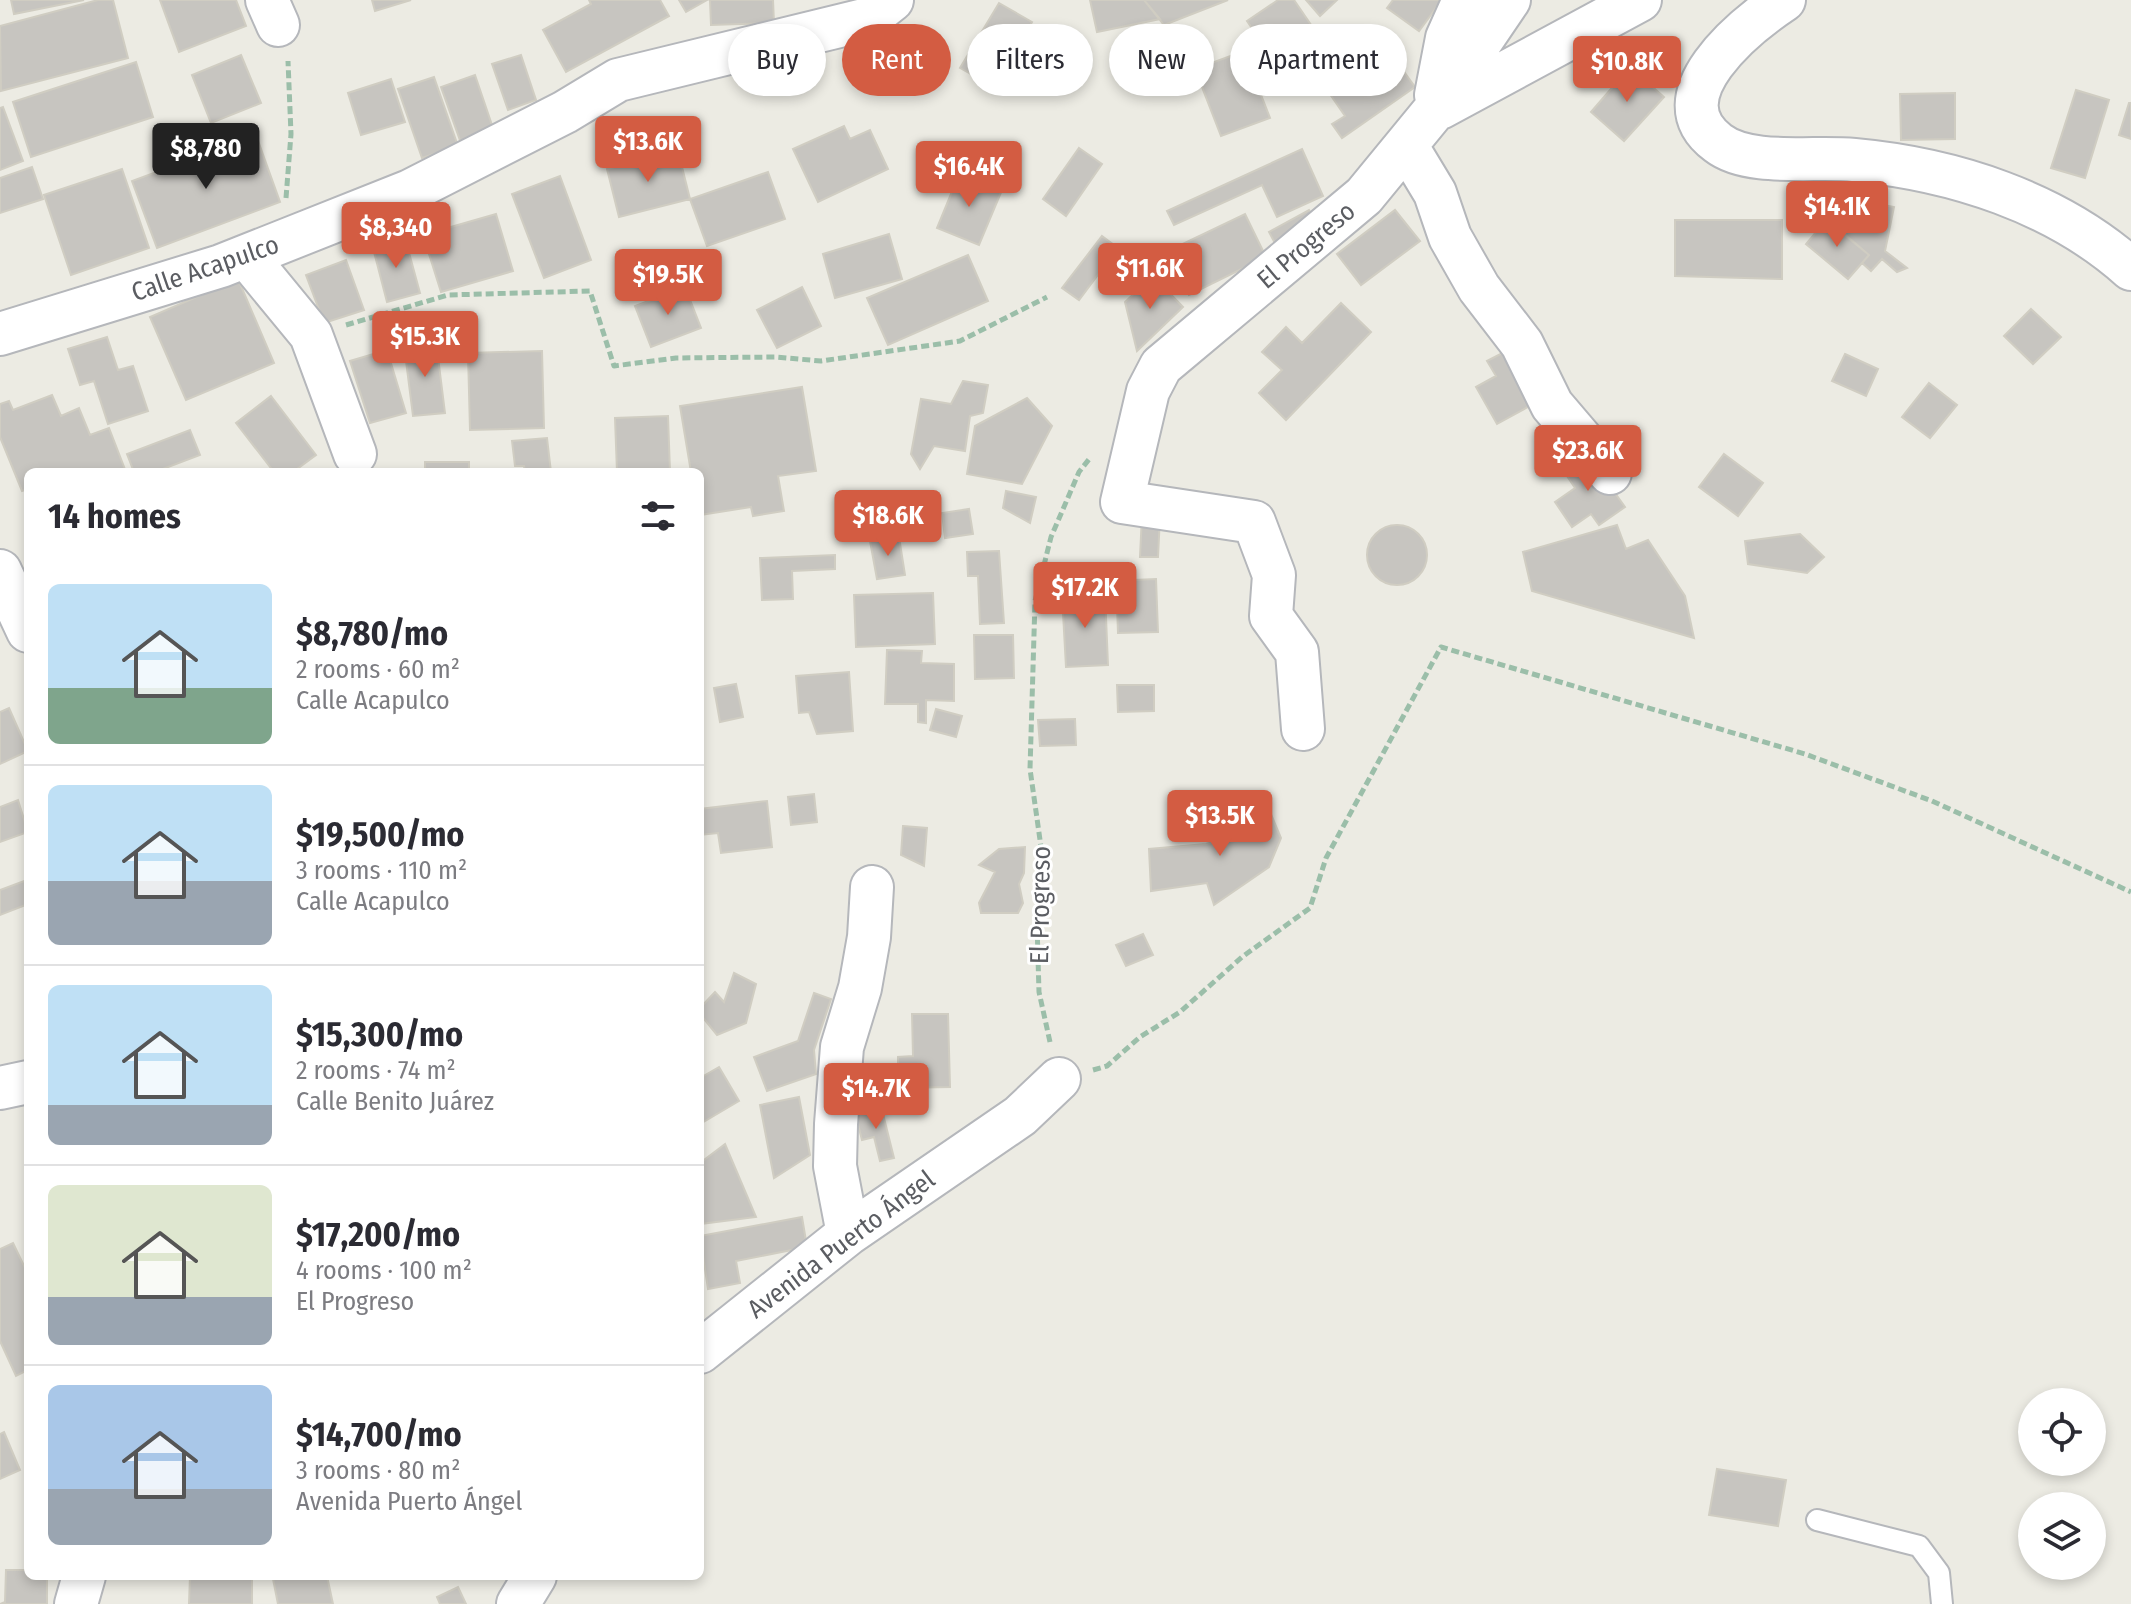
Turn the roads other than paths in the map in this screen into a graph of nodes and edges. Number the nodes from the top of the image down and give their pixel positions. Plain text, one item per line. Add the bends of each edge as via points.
1 (892, 0) edge
2 (1464, 0) edge
3 (1509, 0) edge
4 (1640, 0) edge
5 (1784, 0) edge
6 (1433, 112) junction
7 (1406, 145) junction
8 (256, 252) junction
9 (2131, 269) edge
10 (0, 334) edge
11 (355, 454) dead end
12 (1610, 473) dead end
13 (0, 571) edge
14 (24, 622) edge
15 (1303, 729) dead end
16 (872, 887) dead end
17 (1059, 1079) road end
18 (24, 1083) edge
19 (0, 1088) edge
20 (848, 1234) junction
21 (704, 1349) edge
22 (1817, 1520) dead end
23 (83, 1580) edge
24 (533, 1580) edge
25 (76, 1604) edge
26 (518, 1604) edge
27 (1942, 1604) edge

1 - 8 street, Calle Acapulco via 868,19 618,80 410,191
2 - 6 street via 1447,38
3 - 6 street, El Progreso
4 - 6 street
5 - 9 street via 1714,60 1696,91 1702,128 1719,145 1745,157 1854,160 1915,169 2001,191 2100,241
6 - 7 street, El Progreso
7 - 12 street via 1435,193 1450,237 1479,288 1522,344 1552,405
7 - 15 street, El Progreso via 1364,196 1161,366 1122,502 1254,522 1274,575 1271,616 1297,652
8 - 10 street, Calle Acapulco
8 - 11 street via 311,335
13 - 14 street
16 - 20 street via 869,937 842,1047 837,1109 835,1166
17 - 20 street, Avenida Puerto Ángel via 1020,1116
18 - 19 street
20 - 21 street, Avenida Puerto Ángel
22 - 27 lane via 1919,1546 1939,1573
23 - 25 street
24 - 26 street

